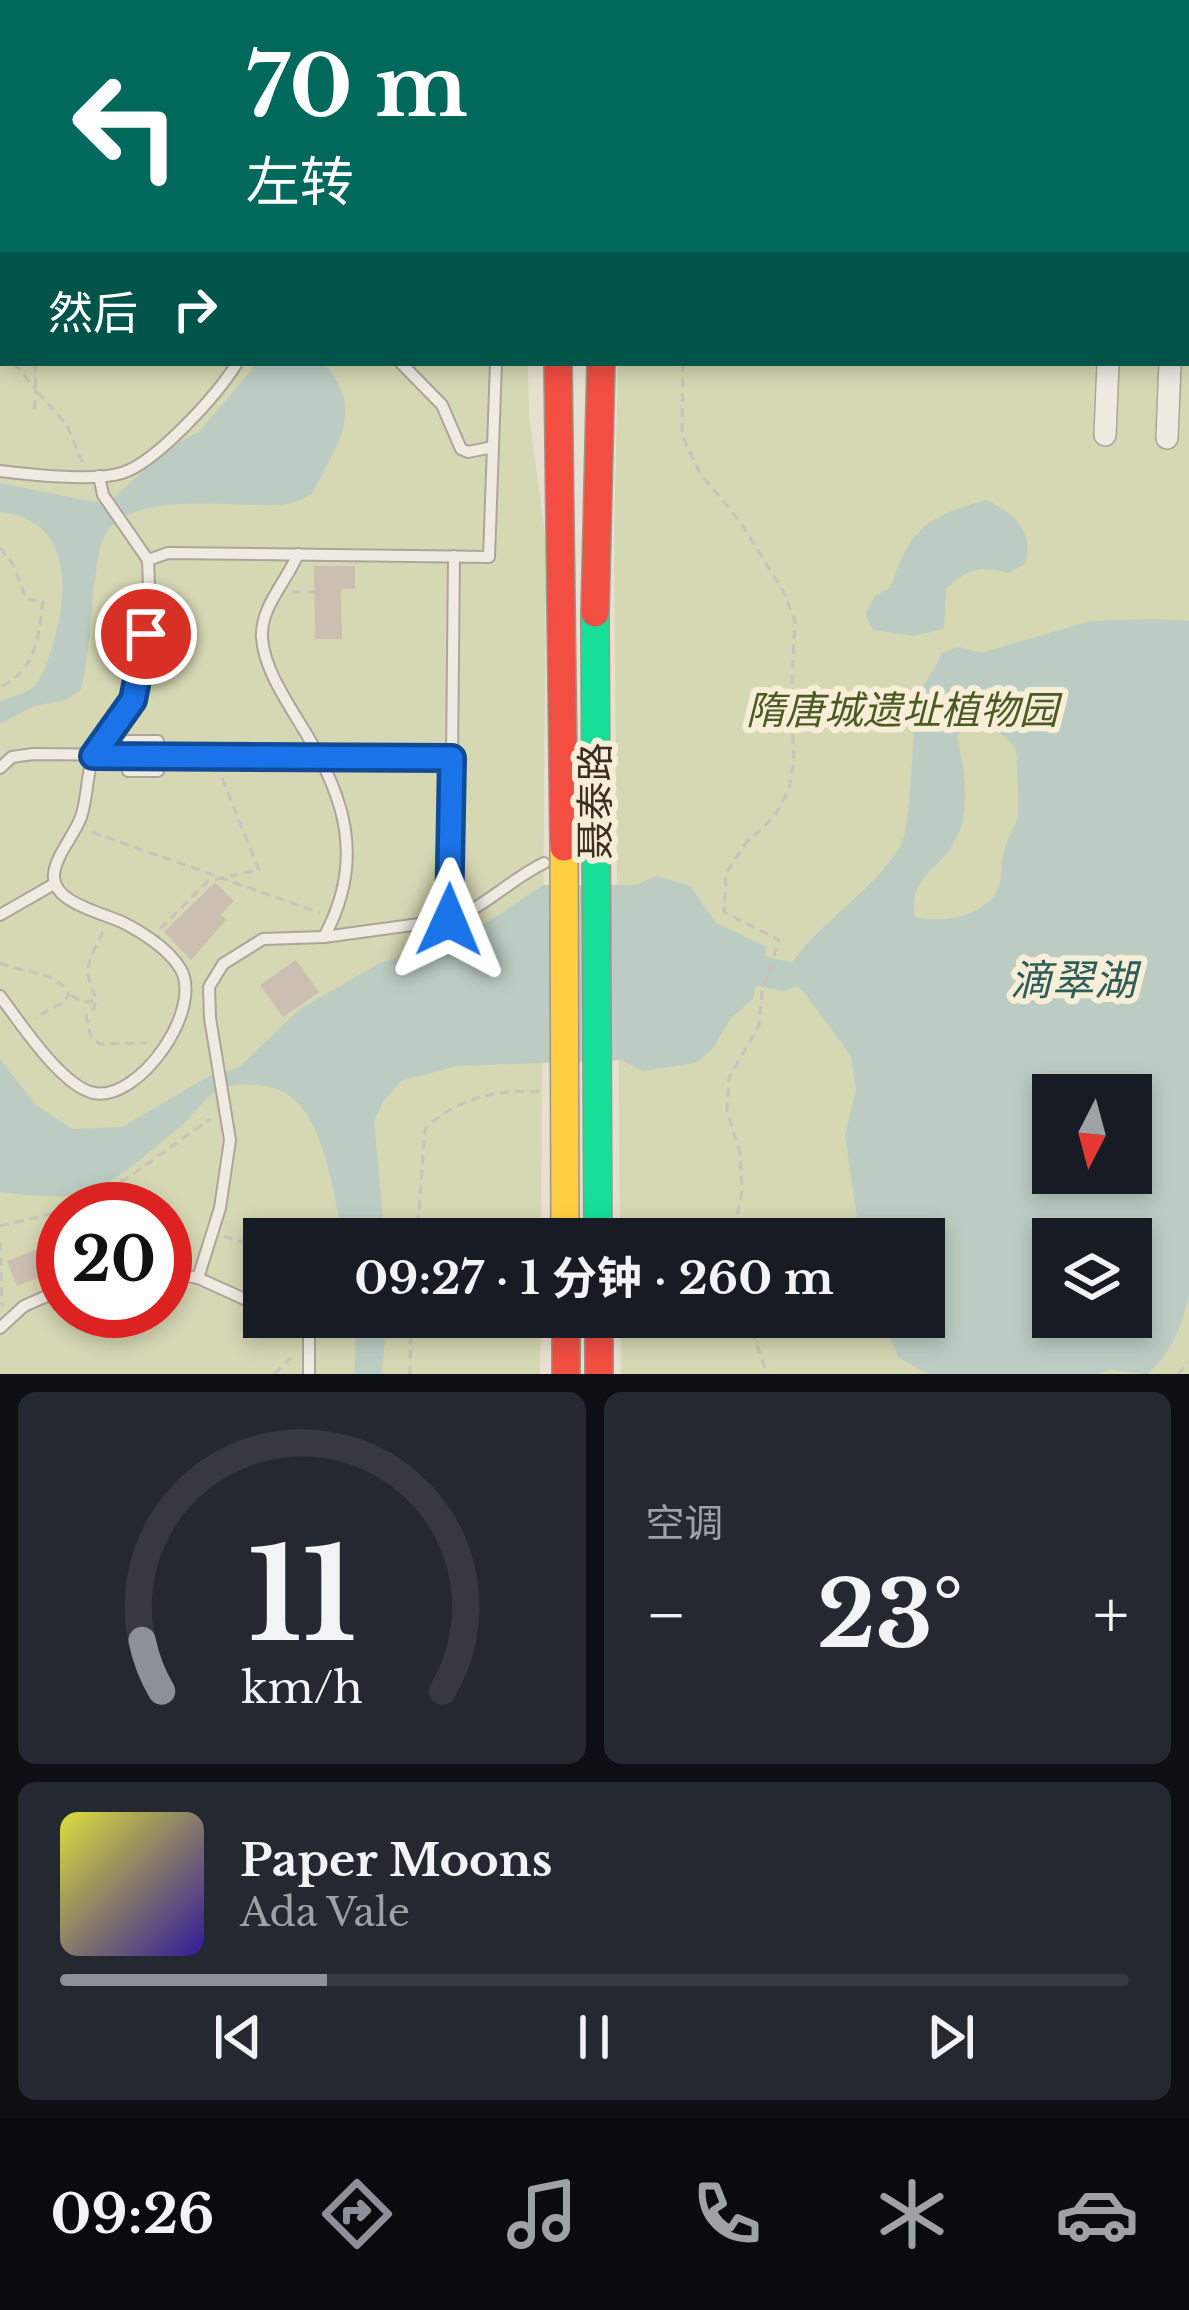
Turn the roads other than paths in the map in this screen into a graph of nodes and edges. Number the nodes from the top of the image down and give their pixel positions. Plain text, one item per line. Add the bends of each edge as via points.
1 (235, 366) edge
2 (404, 366) edge
3 (496, 366) edge
4 (558, 366) edge
5 (601, 366) edge
6 (1108, 366) edge
7 (1170, 366) edge
8 (1106, 435) dead end
9 (1167, 438) dead end
10 (493, 447) junction
11 (0, 471) edge
12 (93, 475) junction
13 (298, 554) junction
14 (454, 556) junction
15 (148, 560) junction
16 (93, 756) junction
17 (320, 758) junction
18 (452, 758) junction
19 (0, 768) edge
20 (544, 863) dead end
21 (54, 884) junction
22 (0, 915) edge
23 (449, 920) junction
24 (324, 938) junction
25 (184, 976) junction
26 (215, 977) junction
27 (0, 996) edge
28 (566, 1218) edge
29 (598, 1218) edge
30 (192, 1277) edge
31 (198, 1278) junction
32 (243, 1298) edge
33 (36, 1301) edge
34 (1, 1327) edge
35 (310, 1338) edge
36 (566, 1338) edge
37 (599, 1338) edge
38 (309, 1374) edge
39 (566, 1374) edge
40 (599, 1374) edge

1 - 12 lane via 148,457 124,472
2 - 10 lane via 442,405 461,449
3 - 10 lane
4 - 28 main road, 聂泰路
5 - 29 main road, 聂泰路
6 - 8 street
7 - 9 street
10 - 14 lane via 489,556
11 - 12 lane
12 - 15 lane
13 - 14 lane
13 - 15 lane via 168,553
13 - 17 lane via 264,618 266,655
14 - 18 lane
15 - 16 lane via 140,677
16 - 17 lane
16 - 19 lane via 33,754
16 - 21 lane
17 - 18 lane
17 - 24 lane via 345,816 348,853
18 - 23 lane
20 - 23 lane
21 - 22 lane
21 - 25 lane via 150,938
23 - 24 lane
24 - 26 lane via 263,939
25 - 26 lane
25 - 27 lane via 184,1011 172,1036 136,1078 93,1093 61,1069
26 - 31 lane via 209,987 230,1140
30 - 31 lane
31 - 32 lane
33 - 34 lane
35 - 38 lane
36 - 39 main road
37 - 40 main road

